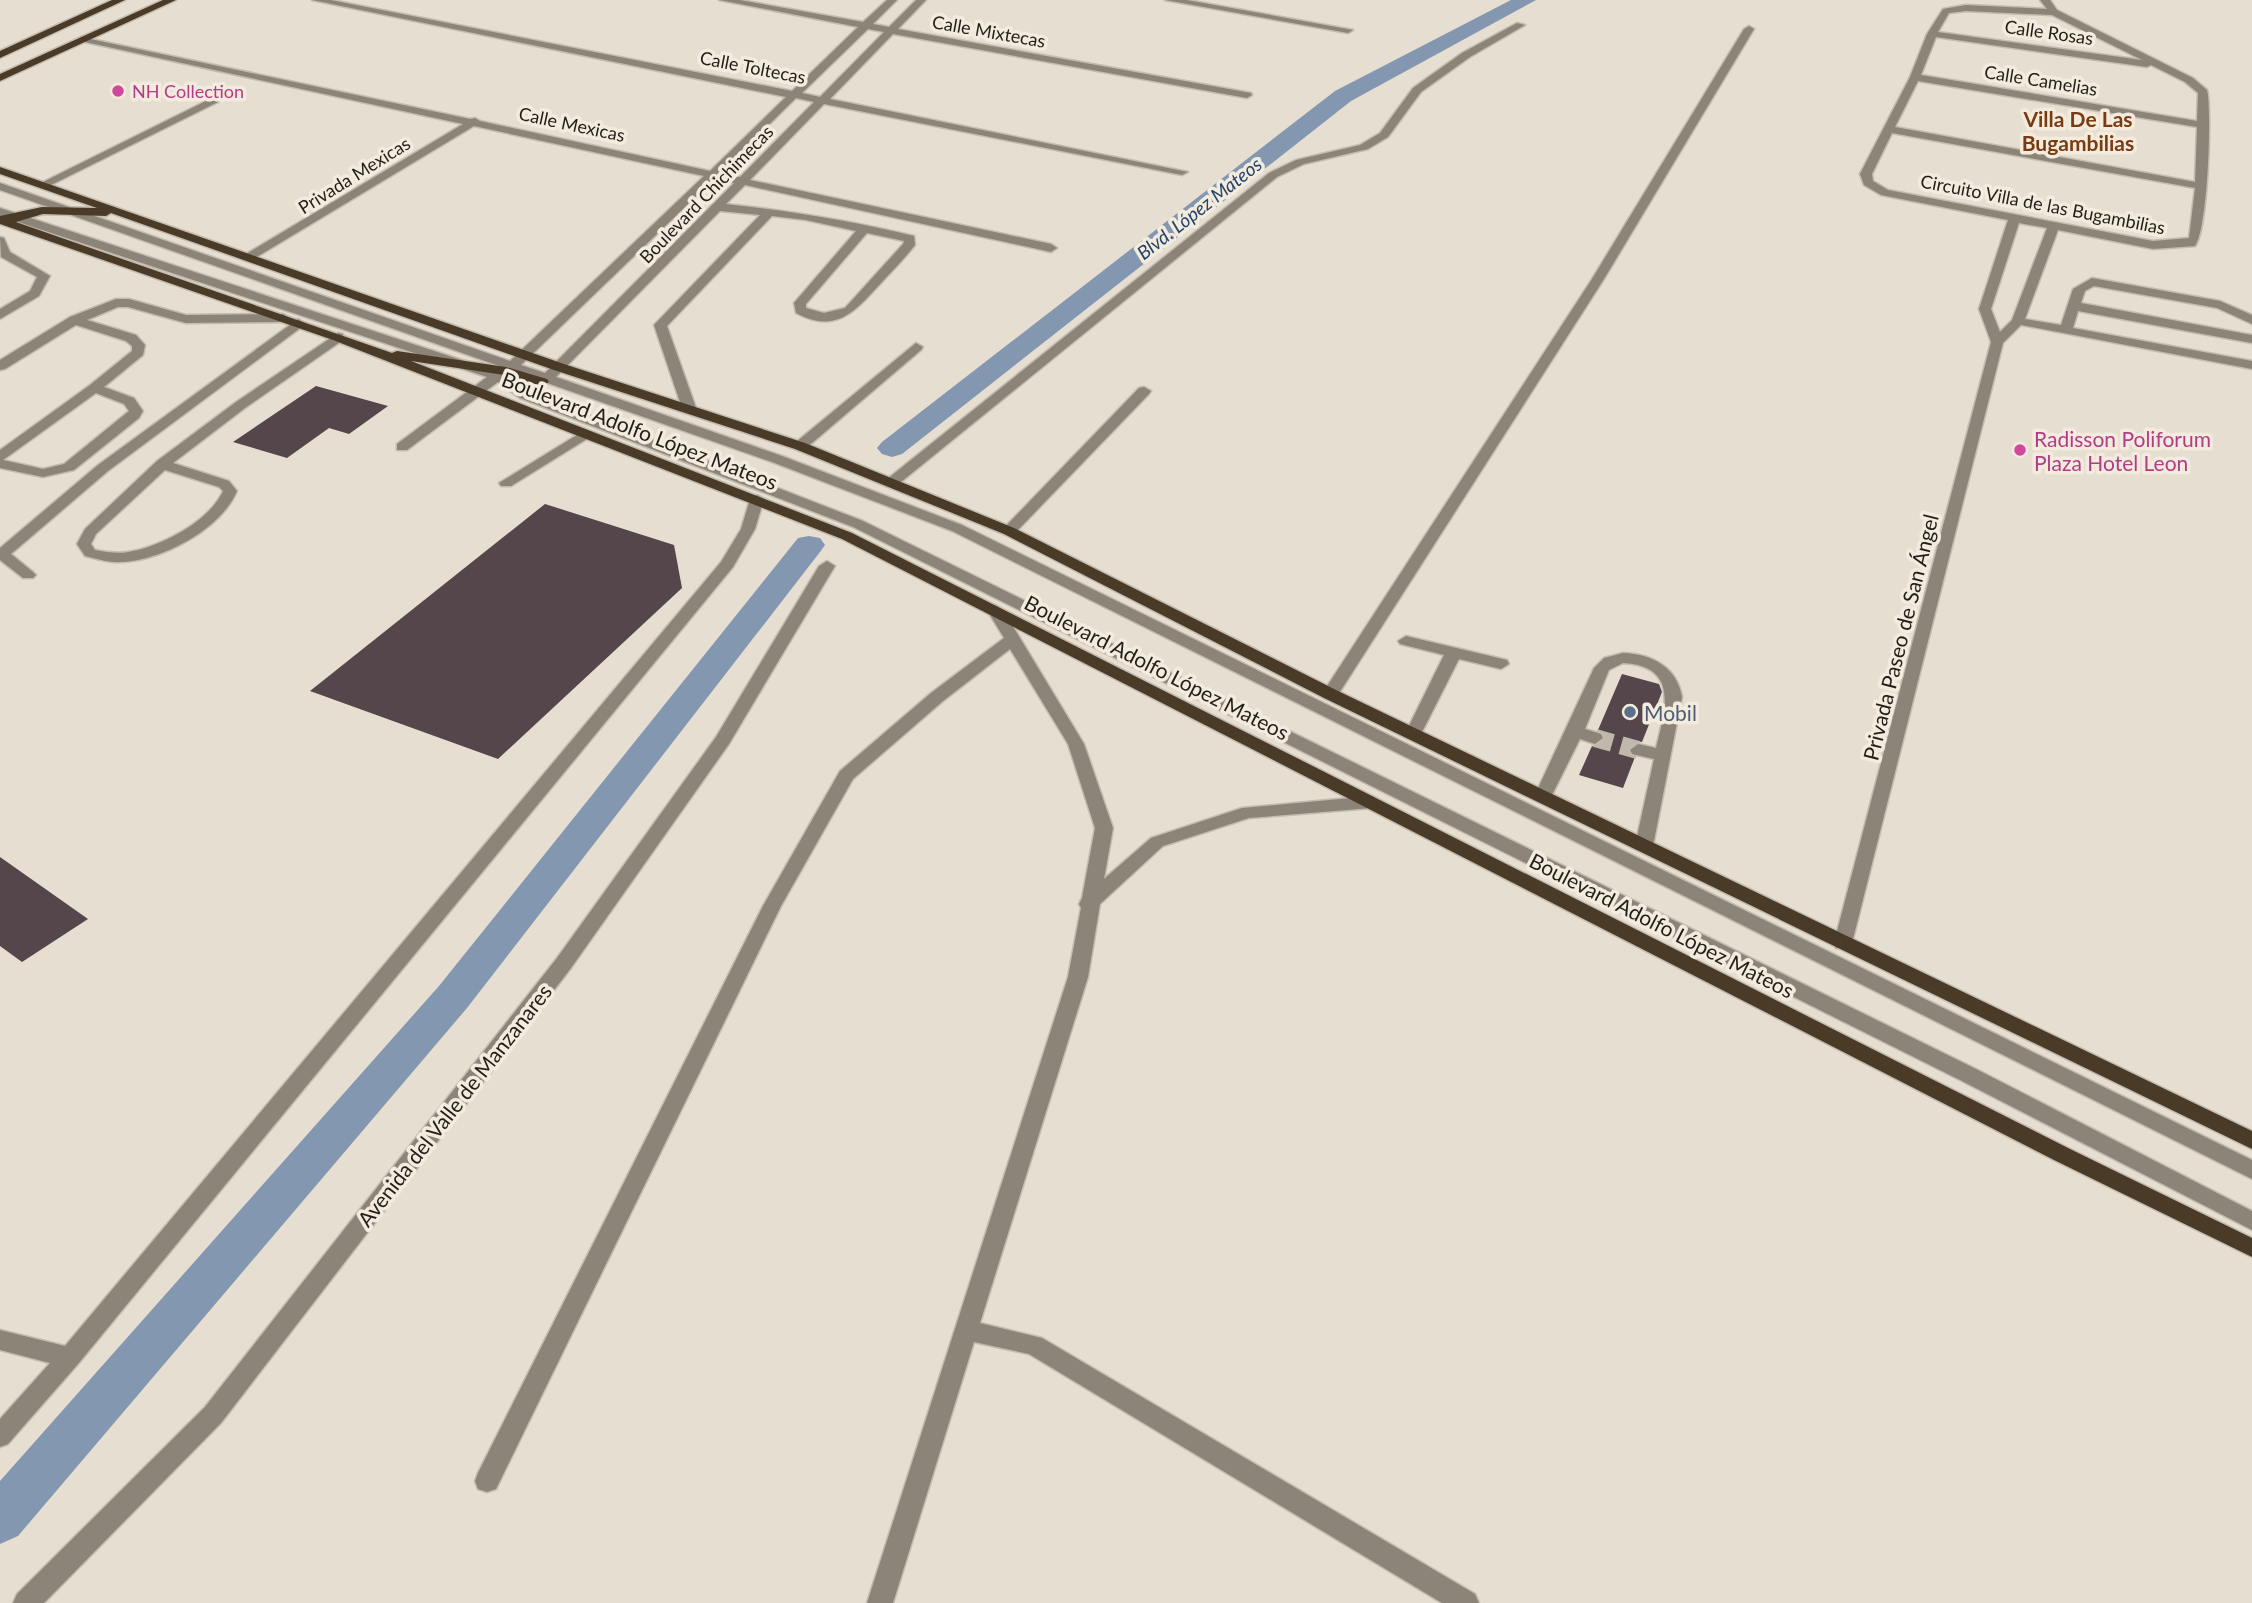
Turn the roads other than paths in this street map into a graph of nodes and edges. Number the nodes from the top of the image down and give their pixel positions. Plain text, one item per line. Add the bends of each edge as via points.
1 (120, 0) edge
2 (172, 0) edge
3 (317, 0) edge
4 (724, 0) edge
5 (892, 0) edge
6 (921, 0) edge
7 (1170, 0) edge
8 (2045, 0) edge
9 (2054, 12) junction
10 (865, 26) junction
11 (1520, 26) dead end
12 (1749, 29) dead end
13 (1348, 30) dead end
14 (890, 31) junction
15 (1932, 34) junction
16 (85, 39) junction
17 (29, 42) junction
18 (0, 50) edge
19 (0, 55) edge
20 (2161, 66) junction
21 (1914, 77) junction
22 (0, 78) edge
23 (794, 93) junction
24 (1247, 95) dead end
25 (823, 98) junction
26 (214, 100) dead end
27 (475, 121) junction
28 (2204, 125) junction
29 (1889, 129) junction
30 (0, 170) edge
31 (1182, 172) dead end
32 (713, 173) junction
33 (745, 180) junction
34 (45, 184) junction
35 (0, 186) edge
36 (2201, 186) junction
37 (718, 206) junction
38 (73, 210) junction
39 (769, 211) junction
40 (127, 213) junction
41 (5, 217) edge
42 (2015, 218) junction
43 (2054, 225) junction
44 (866, 227) junction
45 (0, 239) edge
46 (1051, 248) dead end
47 (250, 257) junction
48 (2074, 306) junction
49 (4, 310) edge
50 (283, 318) junction
51 (75, 320) junction
52 (2252, 320) edge
53 (2018, 321) junction
54 (298, 323) junction
55 (2066, 330) junction
56 (338, 337) junction
57 (2252, 339) edge
58 (1997, 341) junction
59 (916, 348) dead end
60 (379, 354) junction
61 (526, 355) junction
62 (450, 361) junction
63 (0, 366) edge
64 (2252, 366) edge
65 (506, 371) junction
66 (550, 376) junction
67 (95, 388) junction
68 (1143, 391) dead end
69 (479, 392) junction
70 (518, 400) junction
71 (689, 408) junction
72 (585, 434) junction
73 (800, 446) junction
74 (402, 447) dead end
75 (0, 457) edge
76 (0, 464) edge
77 (162, 464) junction
78 (506, 482) dead end
79 (891, 483) junction
80 (757, 499) junction
81 (1009, 531) junction
82 (827, 566) dead end
83 (28, 575) dead end
84 (995, 610) junction
85 (1013, 639) junction
86 (1406, 641) dead end
87 (1454, 652) junction
88 (1501, 664) dead end
89 (1330, 694) junction
90 (1575, 732) junction
91 (1413, 734) junction
92 (1595, 738) tunnel mouth
93 (1638, 750) tunnel mouth
94 (1663, 755) junction
95 (1543, 797) junction
96 (1372, 802) junction
97 (1644, 846) junction
98 (1088, 904) junction
99 (1843, 943) junction
100 (2252, 1141) edge
101 (2252, 1170) edge
102 (2252, 1221) edge
103 (2252, 1248) edge
104 (966, 1330) junction
105 (0, 1340) edge
106 (70, 1357) junction
107 (0, 1436) edge
108 (487, 1481) dead end
109 (26, 1603) edge
110 (880, 1603) edge
111 (1466, 1603) edge

1 - 17 main road
2 - 16 main road
3 - 23 street, Calle Toltecas
4 - 10 street, Calle Mixtecas
5 - 10 street, Boulevard Chichimecas
6 - 14 street, Boulevard Chichimecas
7 - 13 street
8 - 9 street, Circuito Villa de las Bugambilias
9 - 15 street, Circuito Villa de las Bugambilias via 1950,10
9 - 20 street, Circuito Villa de las Bugambilias
10 - 14 street, Calle Mixtecas
10 - 23 street, Boulevard Chichimecas
11 - 79 street via 1466,55 1417,90 1384,135 1364,147 1300,162 1273,175
12 - 89 street via 1598,279
14 - 24 street, Calle Mixtecas
14 - 25 street, Boulevard Chichimecas
15 - 20 street, Calle Rosas
15 - 21 street, Circuito Villa de las Bugambilias
16 - 22 main road
16 - 27 street, Calle Mexicas
17 - 18 main road
17 - 19 main road
20 - 28 street, Circuito Villa de las Bugambilias via 2203,92
21 - 28 street, Calle Camelias
21 - 29 street, Circuito Villa de las Bugambilias
23 - 25 street, Calle Toltecas
23 - 32 street, Boulevard Chichimecas
25 - 31 street, Calle Toltecas
25 - 33 street, Boulevard Chichimecas
26 - 34 street
27 - 32 street, Calle Mexicas
27 - 47 street, Privada Mexicas
28 - 36 street, Circuito Villa de las Bugambilias
29 - 36 street
29 - 42 street, Circuito Villa de las Bugambilias via 1866,174 1872,187
30 - 34 main road, Boulevard Adolfo López Mateos
32 - 33 street, Calle Mexicas
32 - 61 street, Boulevard Chichimecas
33 - 37 street, Boulevard Chichimecas
33 - 46 street, Calle Mexicas
34 - 40 main road, Boulevard Adolfo López Mateos
35 - 38 street
36 - 43 street, Circuito Villa de las Bugambilias via 2196,238 2191,243 2153,245
37 - 39 street
37 - 66 street, Boulevard Chichimecas
38 - 40 main road
38 - 41 main road
38 - 65 street
39 - 44 street
39 - 71 street via 660,325
40 - 47 main road, Boulevard Adolfo López Mateos
41 - 45 street
41 - 50 main road, Boulevard Adolfo López Mateos
41 - 62 street
42 - 43 street, Circuito Villa de las Bugambilias
42 - 58 street via 1985,309
43 - 53 street
44 - 44 street via 911,242 844,314 823,317 800,310 800,303
45 - 49 street via 5,254 44,276 35,293
47 - 61 main road, Boulevard Adolfo López Mateos
48 - 52 street via 2084,285 2105,283 2220,305
48 - 55 street
48 - 57 street
50 - 51 street via 186,319 116,303
50 - 54 main road, Boulevard Adolfo López Mateos
51 - 63 street
51 - 67 street via 131,338 139,345 130,360
53 - 55 street
53 - 58 street
54 - 56 main road, Boulevard Adolfo López Mateos
54 - 83 street via 103,468 2,554
55 - 64 street
56 - 60 main road, Boulevard Adolfo López Mateos
56 - 77 street
58 - 99 street, Privada Paseo de San Ángel
59 - 73 street
60 - 62 main road
60 - 69 main road, Boulevard Adolfo López Mateos
61 - 65 street, Boulevard Chichimecas
61 - 66 main road, Boulevard Adolfo López Mateos
62 - 65 street
65 - 66 main road
65 - 69 street, Boulevard Chichimecas
65 - 70 street
66 - 70 street, Boulevard Chichimecas
66 - 71 main road, Boulevard Adolfo López Mateos
66 - 101 street via 957,528
67 - 75 street
67 - 76 street via 130,401 136,411 132,418 69,467 43,473
68 - 81 street
69 - 70 main road, Boulevard Adolfo López Mateos
69 - 74 street, Boulevard Chichimecas
70 - 72 main road, Boulevard Adolfo López Mateos
70 - 102 street via 858,524 1808,994
71 - 73 main road, Boulevard Adolfo López Mateos
72 - 78 street
72 - 80 main road, Boulevard Adolfo López Mateos
73 - 79 main road, Boulevard Adolfo López Mateos
77 - 77 street via 90,532 84,544 90,553 128,558 151,551 196,526 229,500 230,491 224,484
79 - 81 main road, Boulevard Adolfo López Mateos
80 - 84 main road, Boulevard Adolfo López Mateos via 847,536
80 - 106 street via 748,529 728,564
81 - 89 main road, Boulevard Adolfo López Mateos
82 - 109 street, Avenida del Valle de Manzanares via 723,740 564,963 213,1415
84 - 85 street
84 - 96 main road, Boulevard Adolfo López Mateos
85 - 98 street via 1076,744 1104,828
85 - 108 street via 846,775 772,906
86 - 87 street
87 - 88 street
87 - 91 street
89 - 91 main road, Boulevard Adolfo López Mateos
90 - 92 street
90 - 94 street via 1608,661 1619,658 1649,663 1671,678 1676,690
90 - 95 street
91 - 95 main road, Boulevard Adolfo López Mateos
93 - 94 street
94 - 97 street
95 - 97 main road, Boulevard Adolfo López Mateos
96 - 98 street via 1248,812 1157,842
96 - 103 main road, Boulevard Adolfo López Mateos
97 - 99 main road, Boulevard Adolfo López Mateos
98 - 104 street via 1077,977
99 - 100 main road, Boulevard Adolfo López Mateos
104 - 110 street
104 - 111 street via 1034,1345
105 - 106 street
106 - 107 street

